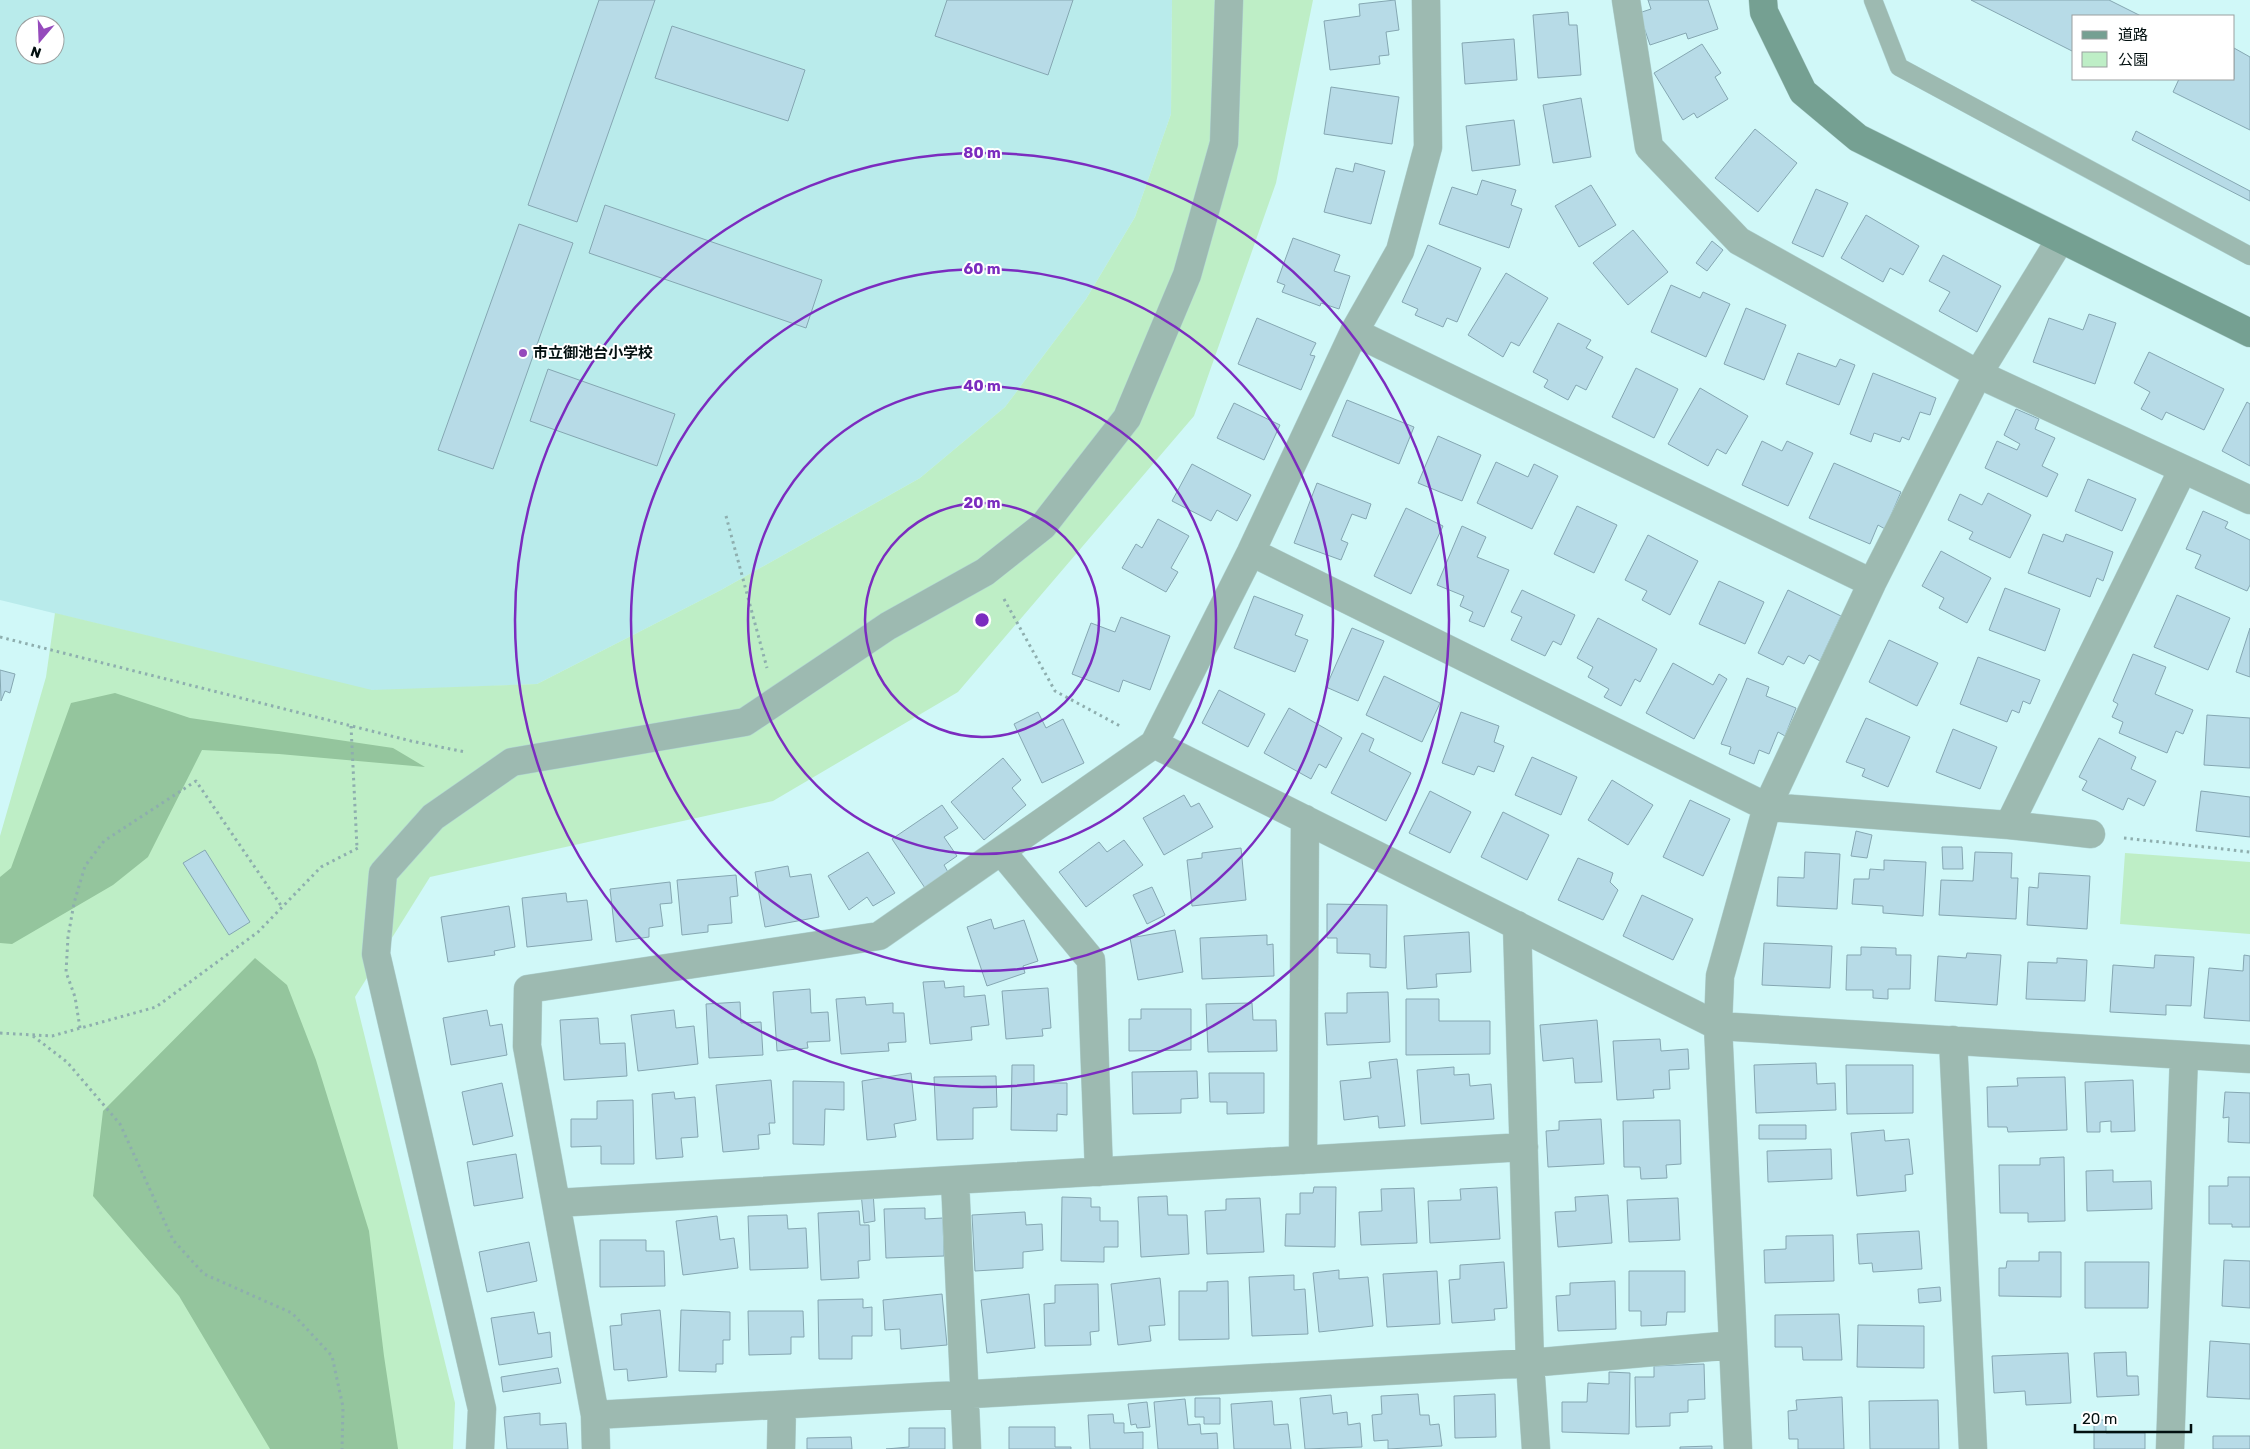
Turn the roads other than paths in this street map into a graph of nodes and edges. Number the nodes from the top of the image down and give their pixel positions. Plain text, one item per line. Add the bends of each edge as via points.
1 (1229, 0) edge
2 (1426, 0) edge
3 (1626, 0) edge
4 (1763, 0) edge
5 (1873, 0) edge
6 (2060, 240) junction
7 (2250, 256) edge
8 (1354, 332) junction
9 (2250, 333) edge
10 (1978, 374) junction
11 (2183, 469) junction
12 (2250, 500) edge
13 (1251, 552) junction
14 (1872, 583) junction
15 (1154, 744) junction
16 (1767, 807) junction
17 (1305, 819) junction
18 (2009, 825) junction
19 (2091, 834) road end
20 (1001, 851) junction
21 (1517, 925) junction
22 (1718, 1026) junction
23 (1953, 1040) junction
24 (2184, 1055) junction
25 (2250, 1059) edge
26 (1524, 1147) junction
27 (1303, 1160) junction
28 (1099, 1172) junction
29 (955, 1180) junction
30 (556, 1203) junction
31 (1734, 1345) junction
32 (1530, 1363) junction
33 (965, 1394) junction
34 (782, 1405) junction
35 (594, 1415) junction
36 (480, 1449) edge
37 (596, 1449) edge
38 (781, 1449) edge
39 (967, 1449) edge
40 (1536, 1449) edge
41 (1738, 1449) edge
42 (1973, 1449) edge
43 (2170, 1449) edge

1 - 36 street via 1224,143 1187,276 1127,418 1043,526 984,572 888,626 745,722 512,762 433,817 383,872 376,954 482,1410
2 - 8 street via 1428,147 1400,251
3 - 10 street via 1649,147 1739,241
4 - 6 street via 1764,12 1803,92 1858,138
5 - 7 lane via 1899,67
6 - 9 street
6 - 10 street
8 - 13 street
8 - 14 street
10 - 11 street
10 - 14 street
11 - 12 street
11 - 18 street
13 - 15 street
13 - 16 street
14 - 16 street
15 - 17 street
15 - 20 street
16 - 18 street
16 - 22 street via 1720,976
17 - 21 street
17 - 27 street
18 - 19 street
20 - 28 street via 1091,960
20 - 30 street via 879,936 528,989 527,1046
21 - 22 street
21 - 26 street
22 - 23 street
22 - 31 street
23 - 24 street
23 - 42 street
24 - 25 street
24 - 43 street
26 - 27 street
26 - 32 street
27 - 28 street
28 - 29 street
29 - 30 street
29 - 33 street
30 - 35 street
31 - 32 street
31 - 41 street
32 - 33 street
32 - 40 street
33 - 34 street
33 - 39 street
34 - 35 street
34 - 38 street
35 - 37 street

